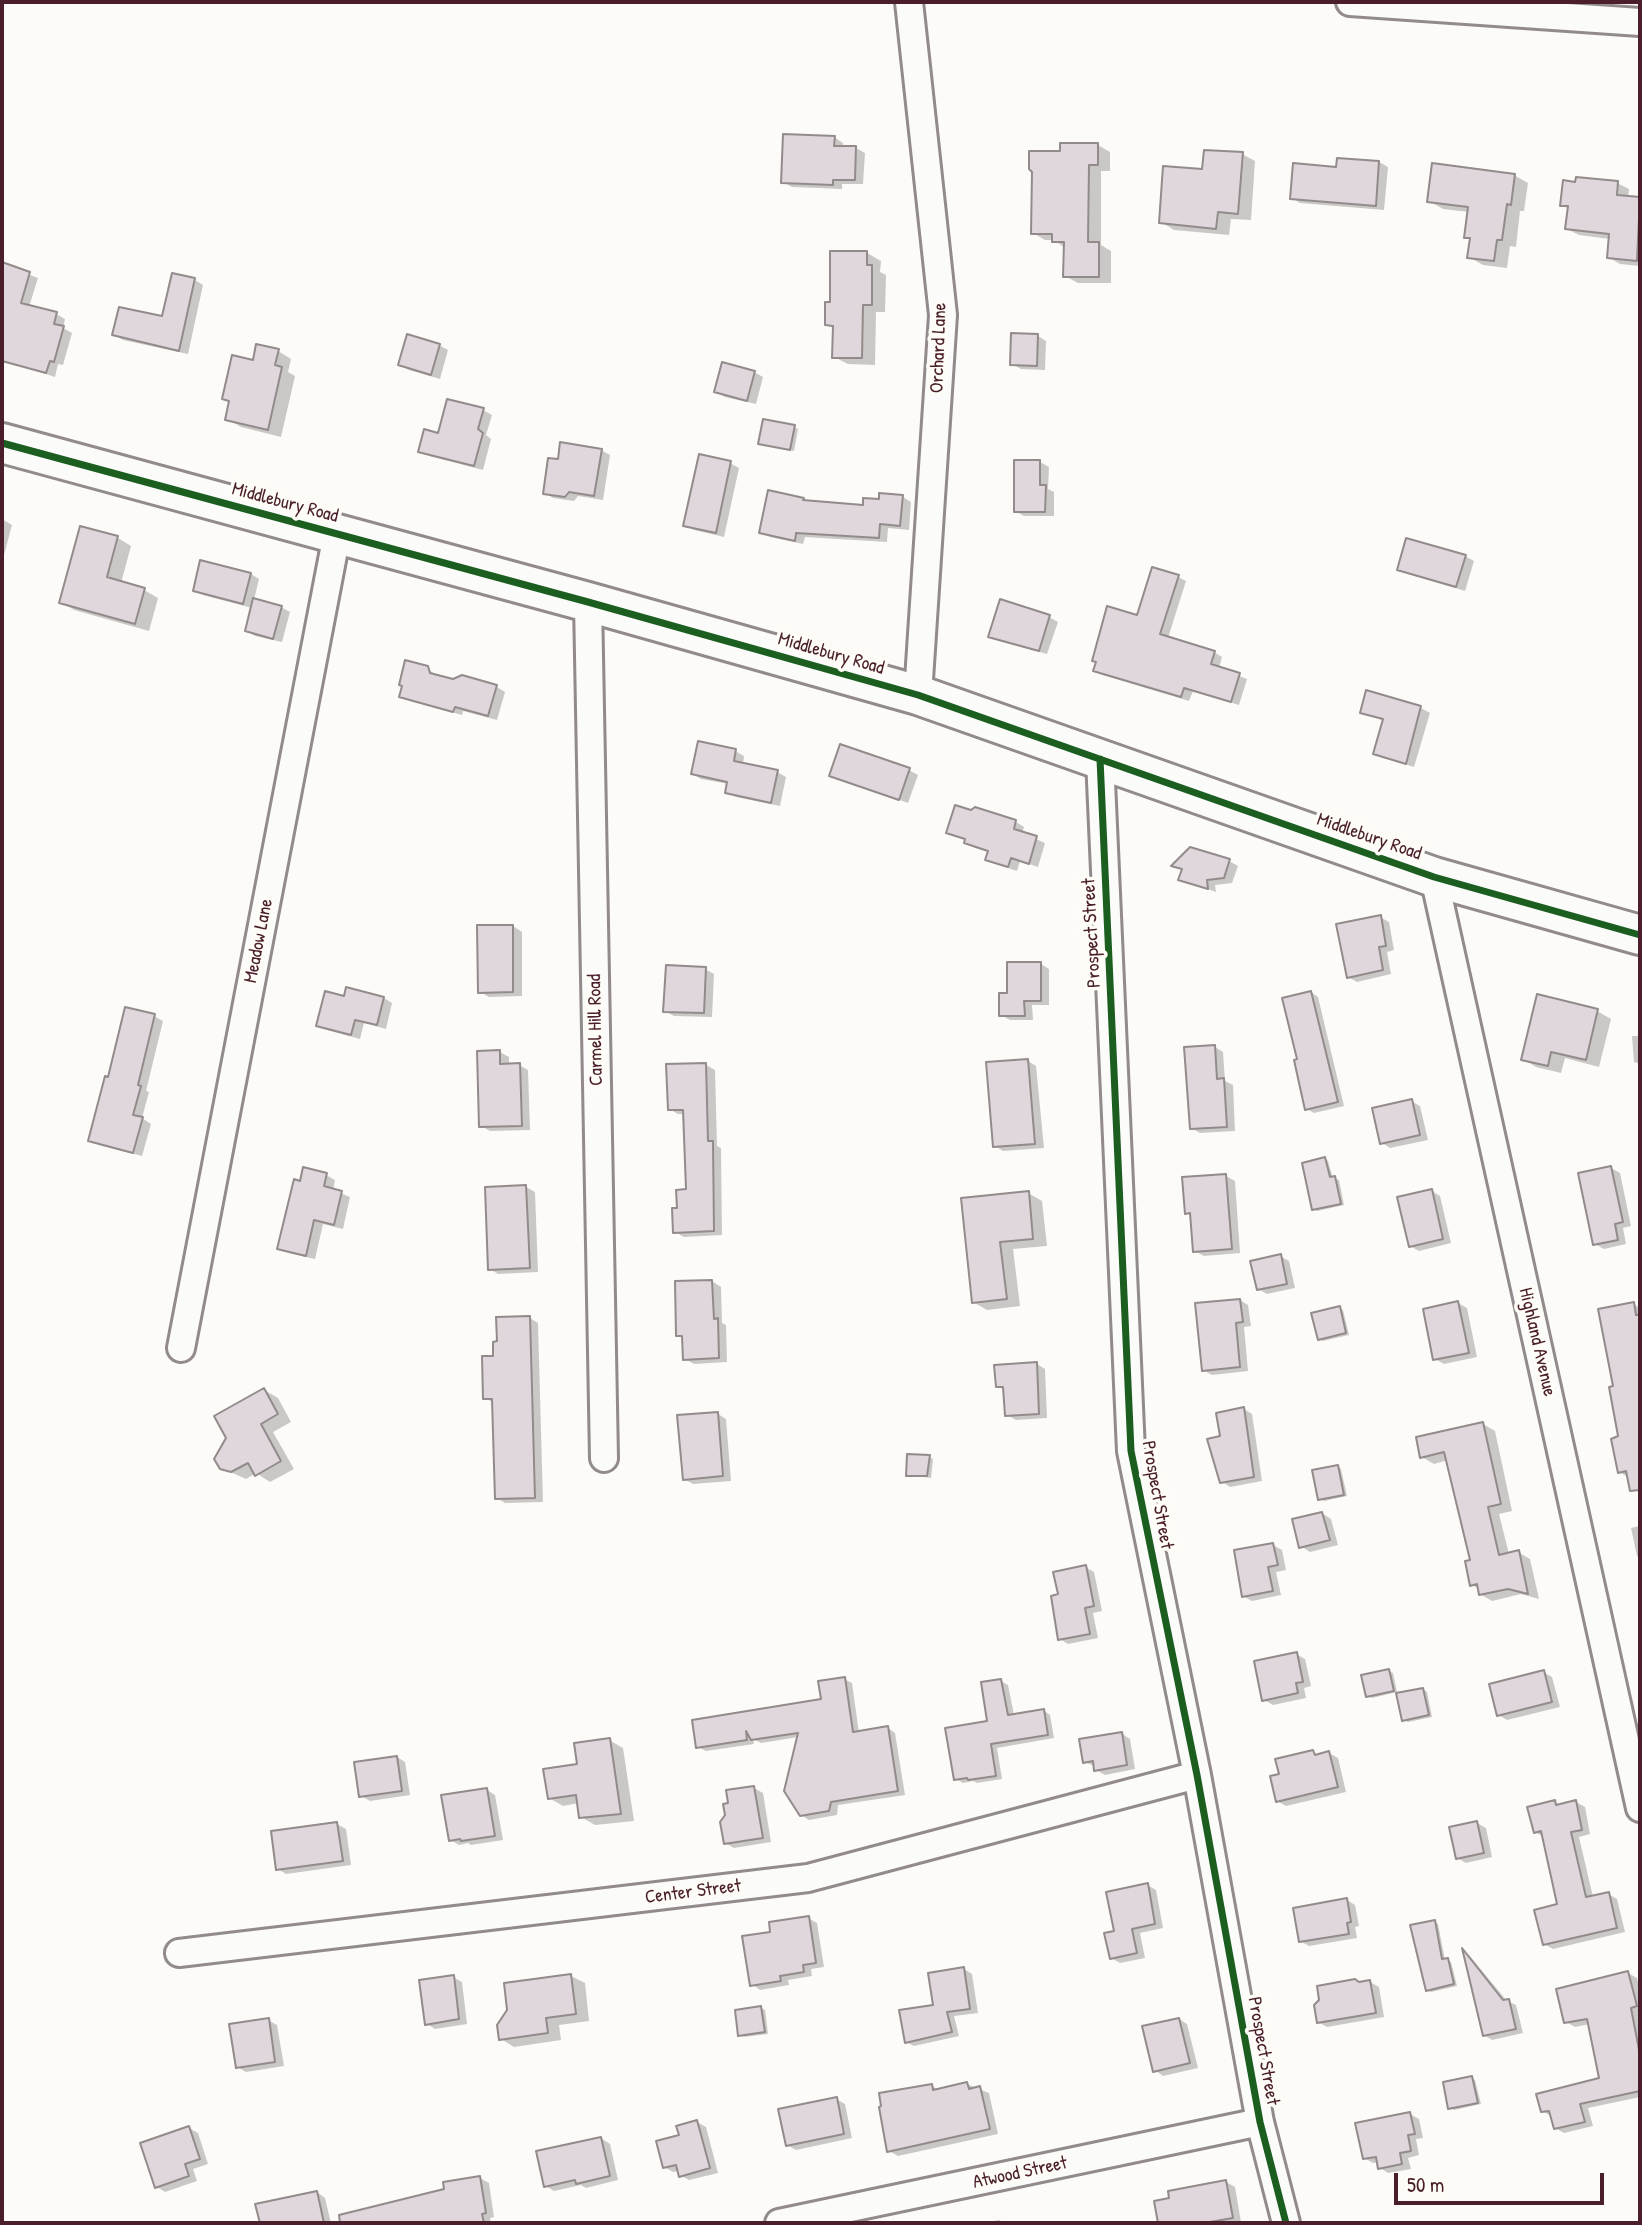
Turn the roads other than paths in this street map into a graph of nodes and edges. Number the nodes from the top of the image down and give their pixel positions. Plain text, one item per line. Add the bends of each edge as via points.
1 (909, 2) edge
2 (1350, 2) edge
3 (1640, 22) edge
4 (2, 443) edge
5 (337, 534) junction
6 (588, 601) junction
7 (918, 695) junction
8 (1100, 759) junction
9 (1434, 877) junction
10 (1640, 935) edge
11 (181, 1348) dead end
12 (604, 1458) dead end
13 (1197, 1776) junction
14 (1640, 1808) edge
15 (179, 1953) dead end
16 (1260, 2122) junction
17 (779, 2223) edge
18 (1286, 2223) edge

1 - 7 street, Orchard Lane via 943,315
2 - 3 street
4 - 5 street, Middlebury Road
5 - 6 street, Middlebury Road
5 - 11 street, Meadow Lane
6 - 7 street, Middlebury Road
6 - 12 street, Carmel Hill Road
7 - 8 street, Middlebury Road
8 - 9 street, Middlebury Road
8 - 13 street, Prospect Street via 1131,1451
9 - 10 street, Middlebury Road
9 - 14 street, Highland Avenue
13 - 15 street, Center Street via 808,1878
13 - 16 street, Prospect Street
16 - 17 street, Atwood Street
16 - 18 street, Prospect Street

